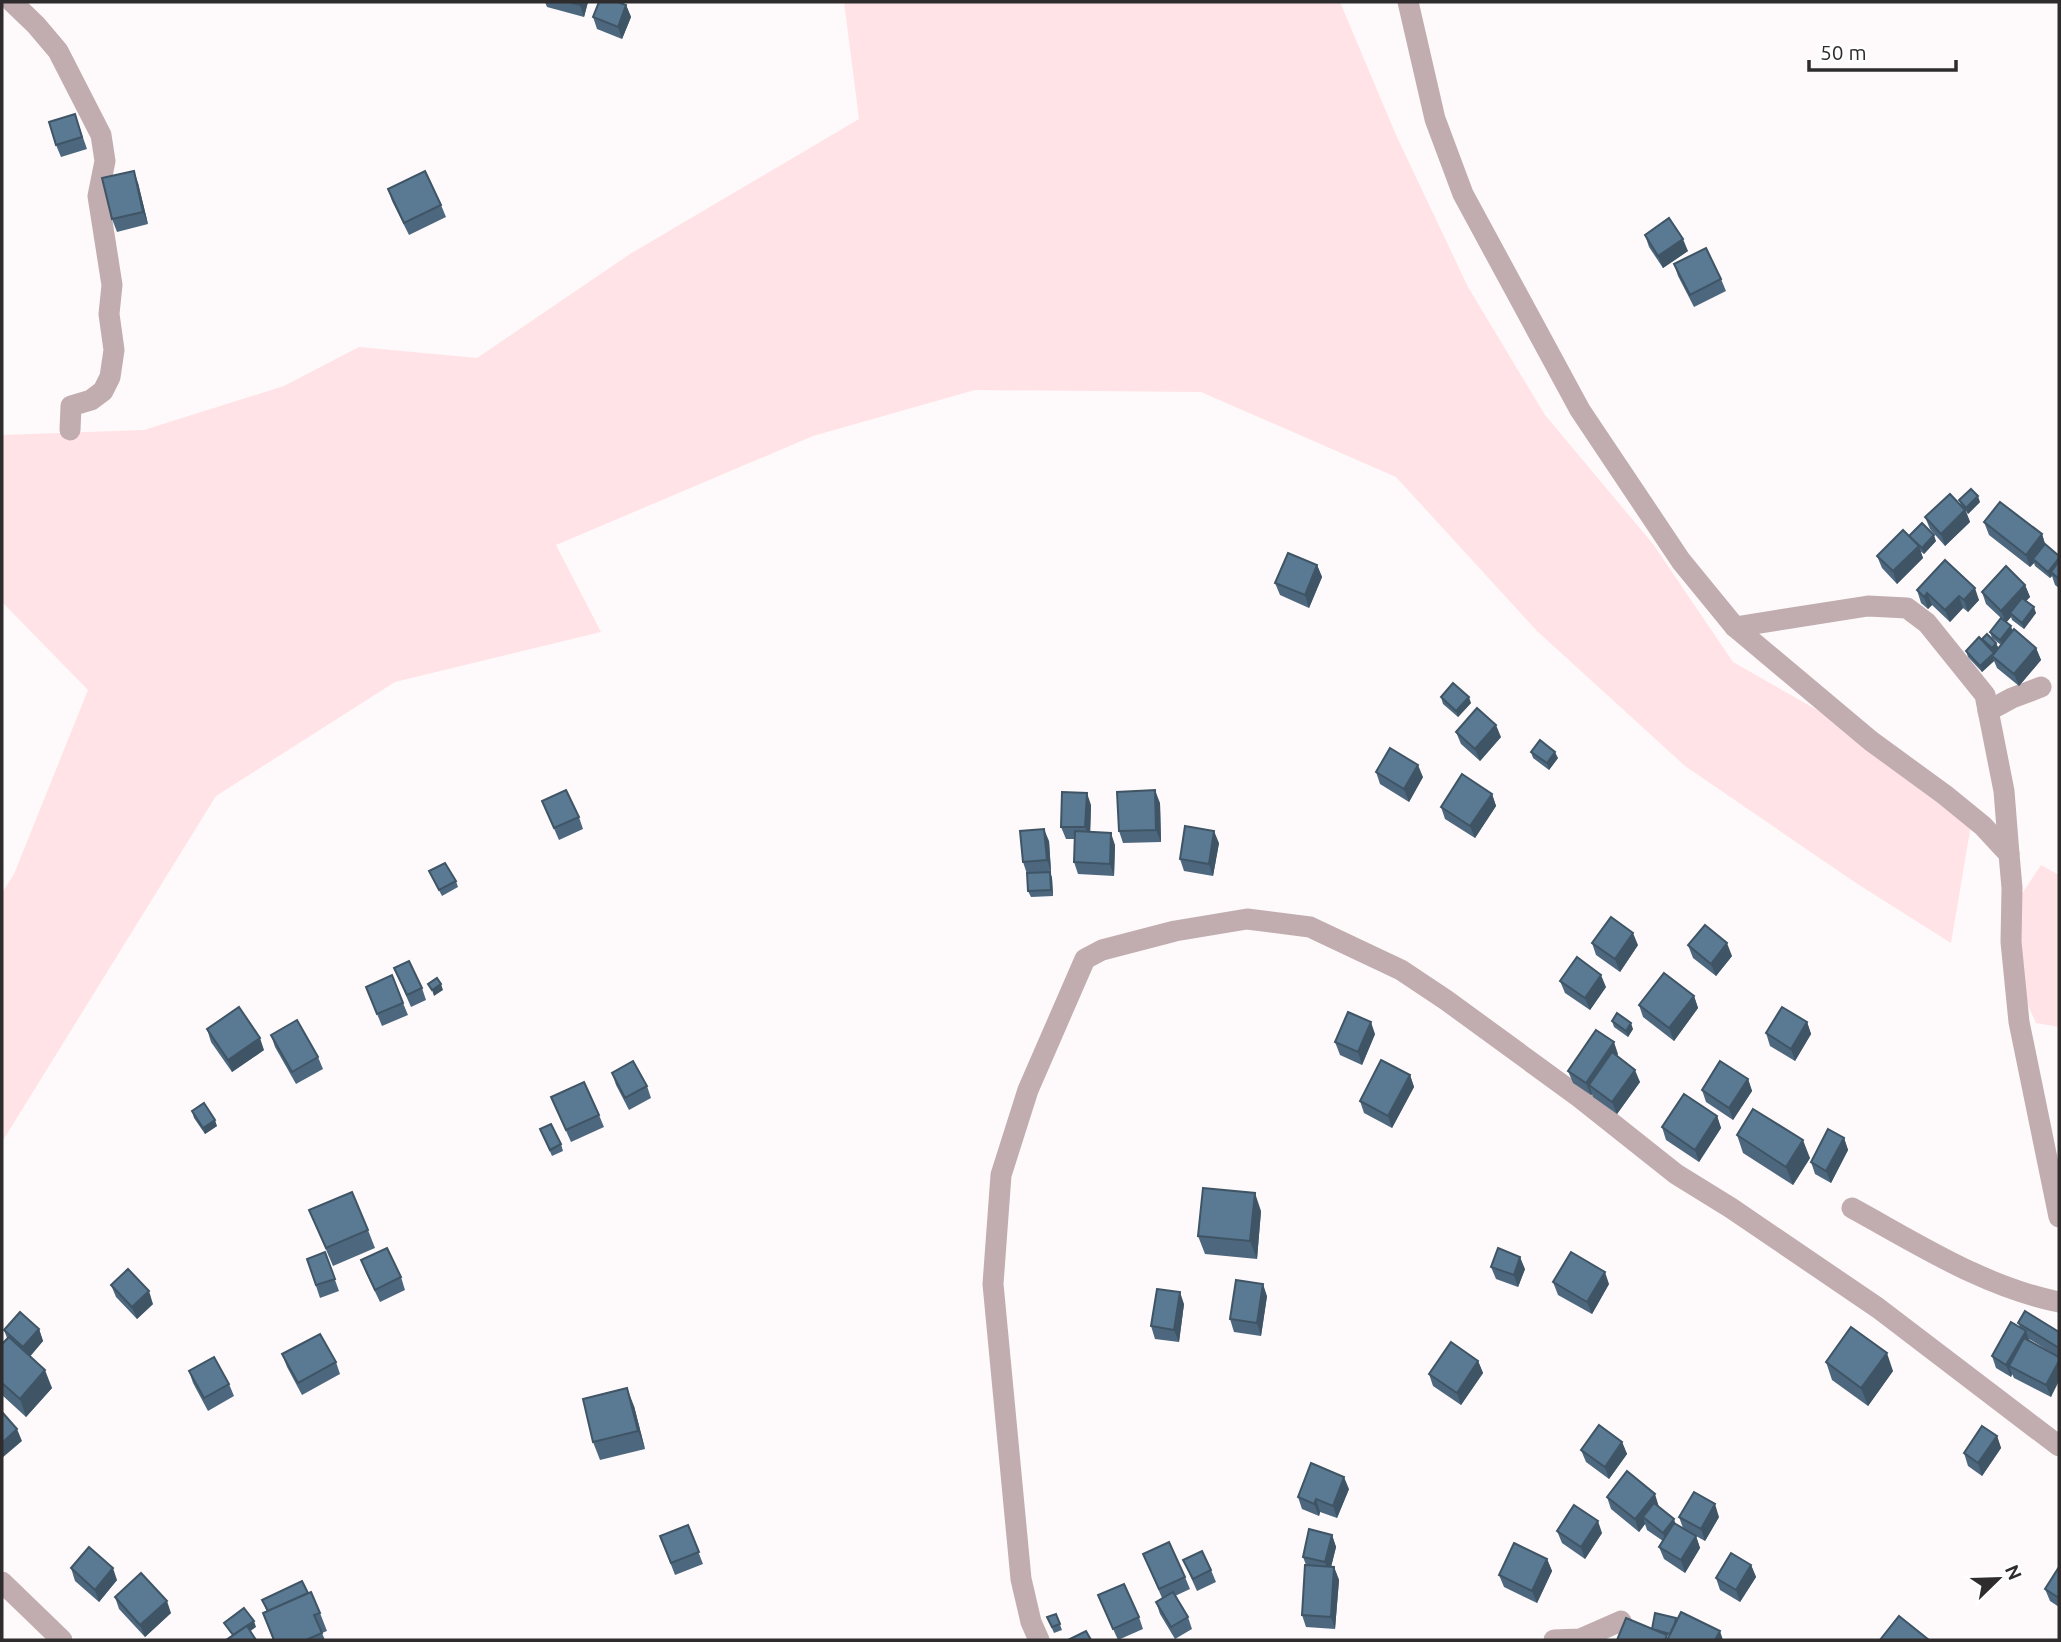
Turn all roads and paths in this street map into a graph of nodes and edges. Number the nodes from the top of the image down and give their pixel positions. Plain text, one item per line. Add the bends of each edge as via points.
1 (12, 2) edge
2 (1408, 2) edge
3 (70, 430) dead end
4 (1735, 627) junction
5 (2041, 687) dead end
6 (1988, 711) junction
7 (2009, 854) junction
8 (2055, 1186) edge
9 (1852, 1208) dead end
10 (2059, 1217) edge
11 (2059, 1301) edge
12 (2059, 1446) edge
13 (2, 1582) edge
14 (1621, 1621) edge
15 (62, 1640) edge
16 (1039, 1640) edge
17 (1554, 1640) edge

1 - 3 street via 58,51 101,135 105,161 98,196 112,285 109,314 114,350 103,391 71,406
2 - 4 street via 1435,119 1463,194 1580,410 1681,561
4 - 6 street via 1868,606 1907,608 1927,623 1969,673 1985,695
4 - 7 street via 1871,741 1973,818
5 - 6 street
6 - 7 street via 2004,791
7 - 8 street via 2019,1022
8 - 10 street
9 - 11 street via 1990,1281
12 - 16 street via 1878,1308 1676,1174 1568,1089 1401,970 1310,927 1247,919 1175,931 1102,950 1085,959 1028,1090 1001,1175 993,1284 1021,1579
13 - 15 street
14 - 17 street via 1580,1639

